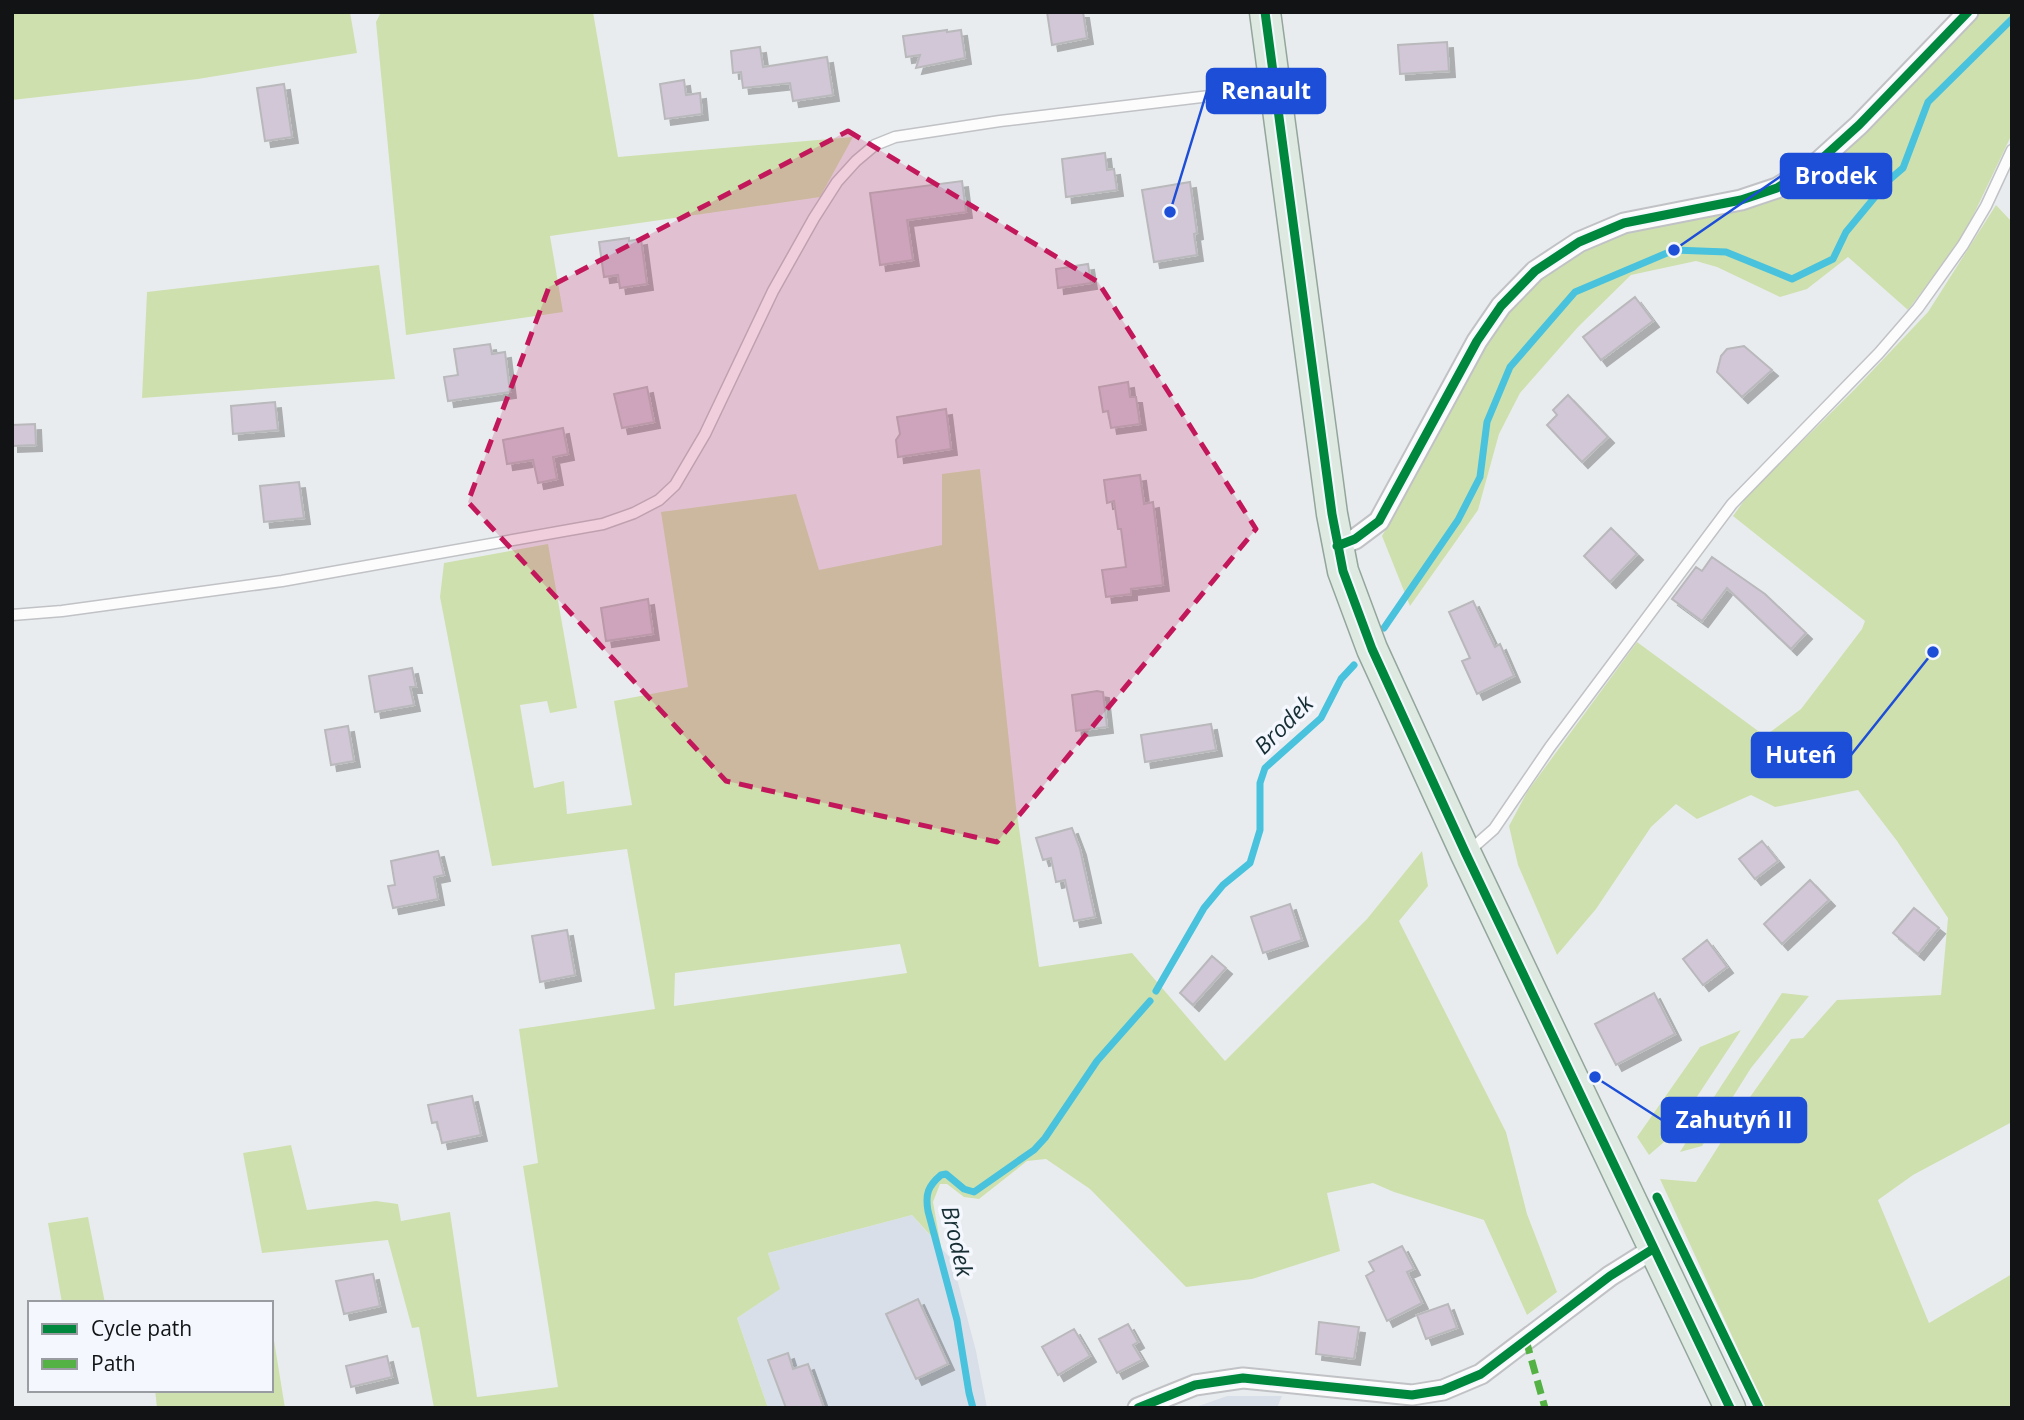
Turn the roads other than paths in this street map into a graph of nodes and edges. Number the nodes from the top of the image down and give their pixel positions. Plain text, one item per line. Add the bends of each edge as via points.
1 (1265, 12) edge
2 (1968, 12) edge
3 (1275, 84) junction
4 (2012, 150) edge
5 (1337, 545) junction
6 (12, 615) edge
7 (1465, 854) junction
8 (1653, 1249) junction
9 (1138, 1408) edge
10 (1730, 1408) edge

1 - 3 main road
2 - 5 street via 1859,125 1816,164 1777,188 1741,200 1624,223 1579,242 1535,271 1501,306 1477,341 1378,521 1355,539
3 - 5 main road
3 - 6 lane via 1235,93 923,132 875,145 837,182 814,218 675,485 634,513 603,524 282,581
4 - 7 lane via 1963,245 1918,308 1732,504 1494,829
5 - 7 main road via 1367,638
7 - 8 main road
8 - 9 street via 1481,1374 1443,1390 1412,1395 1243,1378 1195,1385
8 - 10 main road

